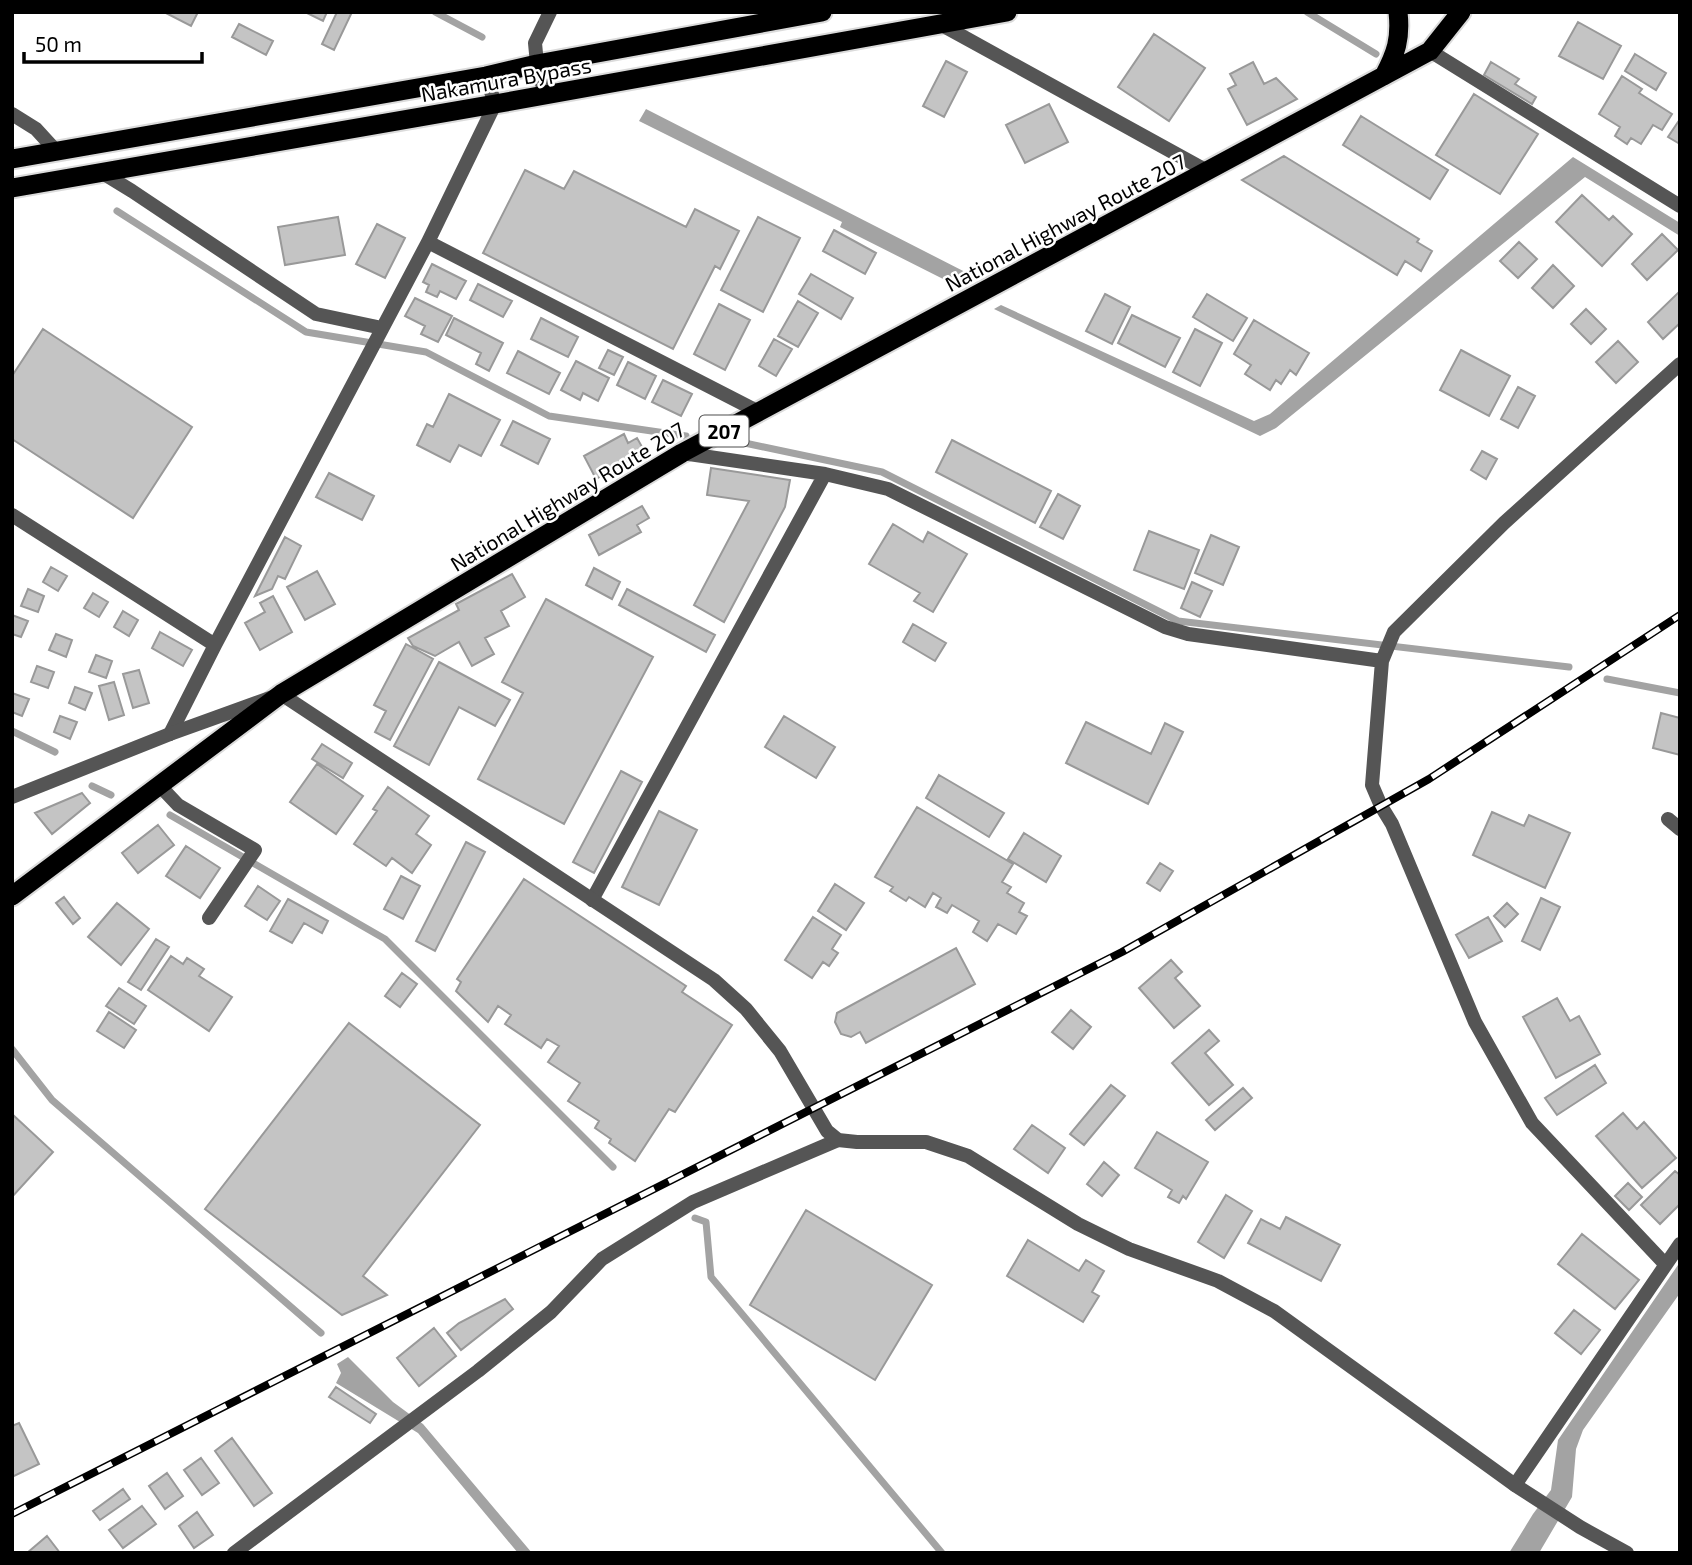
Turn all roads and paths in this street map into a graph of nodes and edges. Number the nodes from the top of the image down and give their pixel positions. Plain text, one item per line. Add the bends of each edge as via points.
1 (550, 12) edge
2 (822, 12) edge
3 (1007, 12) edge
4 (1398, 12) edge
5 (1461, 12) edge
6 (942, 25) junction
7 (1430, 51) junction
8 (537, 64) junction
9 (486, 76) junction
10 (1384, 76) junction
11 (545, 95) junction
12 (495, 104) junction
13 (12, 114) edge
14 (57, 152) junction
15 (12, 159) edge
16 (1207, 171) junction
17 (101, 172) junction
18 (12, 188) edge
19 (1680, 206) edge
20 (428, 242) junction
21 (379, 332) junction
22 (1680, 363) edge
23 (759, 412) junction
24 (682, 453) junction
25 (825, 474) junction
26 (12, 515) edge
27 (215, 645) junction
28 (1384, 657) junction
29 (281, 694) junction
30 (170, 734) junction
31 (160, 786) junction
32 (12, 797) edge
33 (1668, 819) dead end
34 (1680, 829) edge
35 (12, 896) edge
36 (592, 900) junction
37 (209, 918) dead end
38 (838, 1140) junction
39 (1680, 1244) edge
40 (1665, 1264) junction
41 (1515, 1485) junction
42 (234, 1553) edge
43 (1627, 1553) edge

1 - 8 street via 535,43
2 - 8 highway, Nakamura Bypass
3 - 6 highway, Nakamura Bypass
4 - 10 highway via 1397,51
5 - 7 highway, National Highway Route 207 / 207
6 - 11 highway, Nakamura Bypass
6 - 16 street
7 - 10 highway, National Highway Route 207 / 207
7 - 19 street
8 - 9 highway, Nakamura Bypass
8 - 11 street
9 - 12 street
9 - 14 highway, Nakamura Bypass
10 - 16 highway, National Highway Route 207 / 207
11 - 12 highway, Nakamura Bypass
12 - 17 highway, Nakamura Bypass
12 - 20 street
13 - 14 street via 36,129
14 - 15 highway, Nakamura Bypass
16 - 23 highway, National Highway Route 207 / 207
17 - 18 highway, Nakamura Bypass
17 - 21 street via 316,314
20 - 21 street
20 - 23 street
21 - 27 street
22 - 28 street via 1504,523 1394,632
23 - 24 highway, National Highway Route 207 / 207
24 - 25 street
24 - 29 highway, National Highway Route 207 / 207
25 - 28 street via 888,489 1165,628
25 - 36 street
26 - 27 street
27 - 30 street
28 - 40 street via 1372,785 1475,1022 1532,1123
29 - 30 street
29 - 31 highway, National Highway Route 207 / 207
29 - 36 street
30 - 32 street
31 - 35 highway, National Highway Route 207 / 207
31 - 37 street via 178,806 255,850
33 - 34 street
36 - 38 street via 714,981 746,1009 780,1051 827,1130
38 - 41 street via 926,1142 968,1156 1129,1250 1218,1281 1274,1311
38 - 42 street via 693,1202 602,1259 551,1312 478,1371
39 - 40 street
40 - 41 street
41 - 43 street

